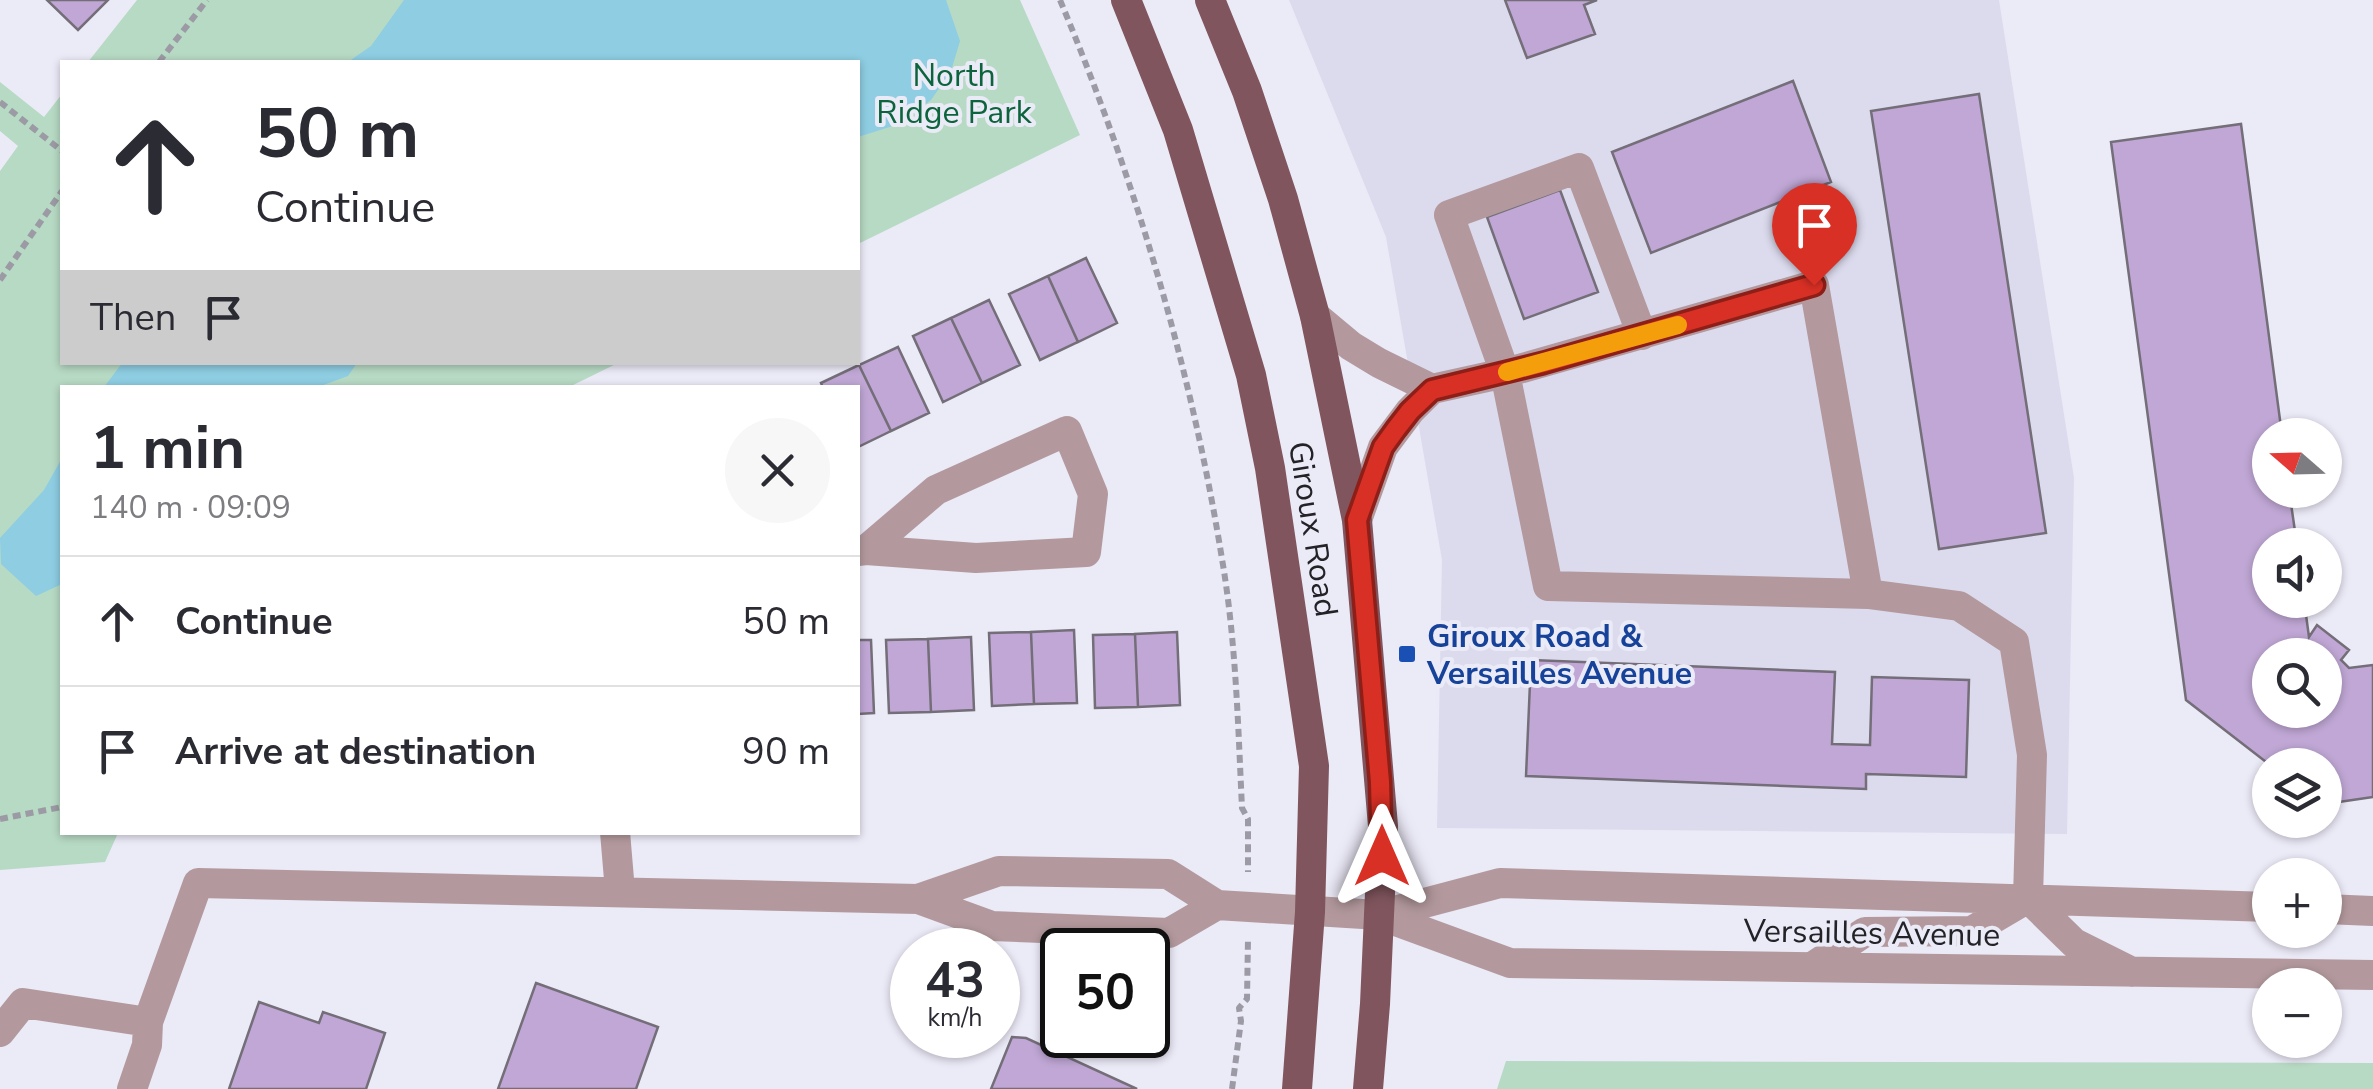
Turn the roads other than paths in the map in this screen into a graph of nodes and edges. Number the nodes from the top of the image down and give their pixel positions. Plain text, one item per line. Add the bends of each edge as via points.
1 (1126, 0) edge
2 (1210, 0) edge
3 (1315, 316) junction
4 (1642, 335) junction
5 (1505, 373) junction
6 (1432, 390) junction
7 (1357, 520) junction
8 (862, 551) edge
9 (1868, 594) junction
10 (615, 835) edge
11 (620, 890) junction
12 (2028, 898) junction
13 (918, 899) junction
14 (1217, 905) junction
15 (2252, 906) edge
16 (2342, 910) edge
17 (2373, 911) edge
18 (1310, 912) junction
19 (1379, 914) junction
20 (1812, 967) junction
21 (2132, 972) junction
22 (2373, 975) edge
23 (148, 1022) junction
24 (0, 1032) edge
25 (132, 1089) edge
26 (1296, 1089) edge
27 (1368, 1089) edge

1 - 18 main road, Giroux Road via 1189,166 1251,375 1270,468 1314,766
2 - 3 main road, Giroux Road via 1252,106
3 - 6 street via 1351,346
3 - 7 main road, Giroux Road
4 - 5 street
4 - 5 street via 1578,168 1449,215
4 - 9 street via 1814,285
5 - 6 street
5 - 9 street via 1548,586
6 - 7 street via 1383,447
7 - 19 main road, Giroux Road via 1381,797
8 - 8 street via 976,558 1086,552 1093,494 1067,431 936,490
9 - 12 street via 1959,606 2014,642 2032,755
10 - 11 street
11 - 13 street
11 - 23 street via 198,883
12 - 15 street, Versailles Avenue
12 - 19 street, Versailles Avenue via 1500,884
12 - 20 street via 1972,931 1866,932
12 - 21 street via 2074,943
13 - 14 street via 992,926 1168,933
13 - 14 street via 1000,871 1168,874
14 - 18 street, Versailles Avenue
16 - 17 street
18 - 19 street, Versailles Avenue
18 - 26 main road, Giroux Road
19 - 20 street, Versailles Avenue via 1510,963
19 - 27 main road, Giroux Road
20 - 21 street, Versailles Avenue
21 - 22 street, Versailles Avenue
23 - 24 street via 23,1003
23 - 25 street

